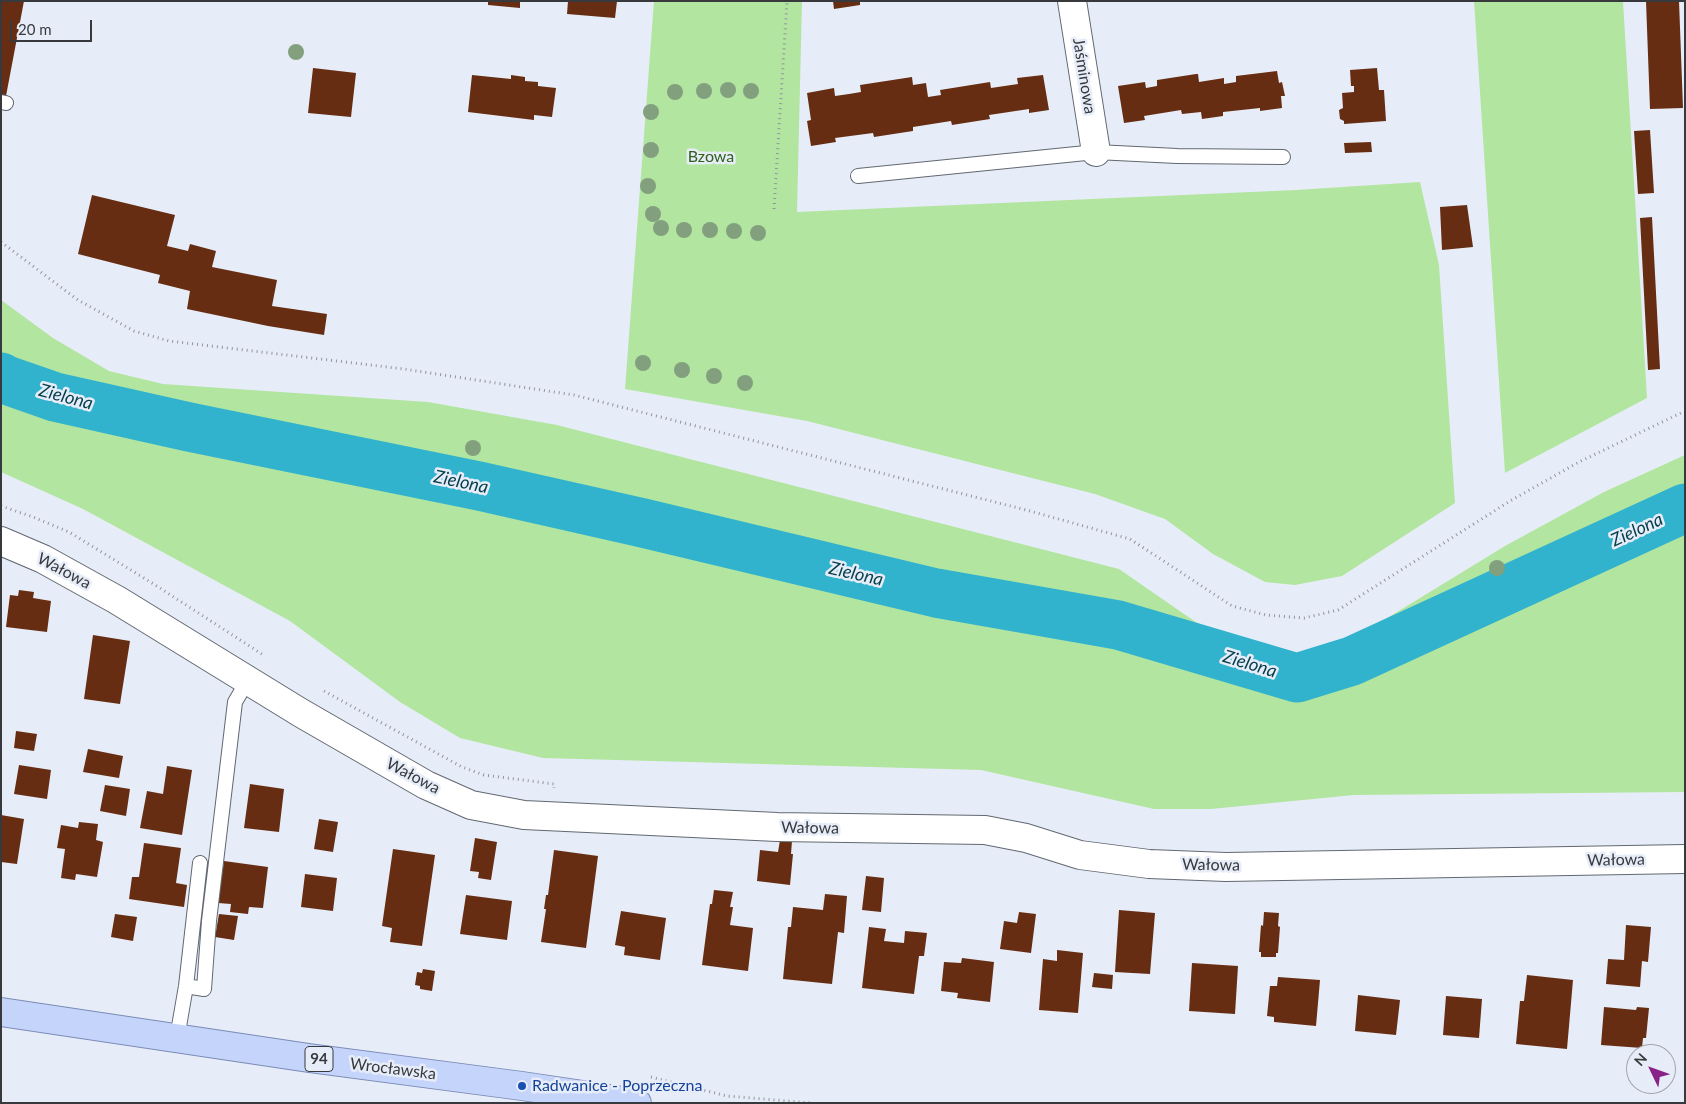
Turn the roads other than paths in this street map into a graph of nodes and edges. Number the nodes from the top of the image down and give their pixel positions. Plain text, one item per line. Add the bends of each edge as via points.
1 (1072, 1) edge
2 (1096, 152) junction
3 (1283, 157) dead end
4 (858, 176) dead end
5 (1, 542) edge
6 (248, 680) junction
7 (1685, 859) edge
8 (200, 863) dead end
9 (186, 986) junction
10 (1, 1012) edge
11 (177, 1038) junction
12 (637, 1103) edge

1 - 2 street, Jaśminowa
2 - 3 lane
2 - 4 lane
5 - 6 street, Wałowa via 42,559 117,600
6 - 7 street, Wałowa via 426,784 471,805 524,815 777,827 985,830 1026,838 1080,855 1159,864 1226,866
6 - 9 lane via 235,702 204,989
8 - 9 lane
9 - 11 lane
10 - 11 main road, Wrocławska / 94
11 - 12 main road, Wrocławska / 94

